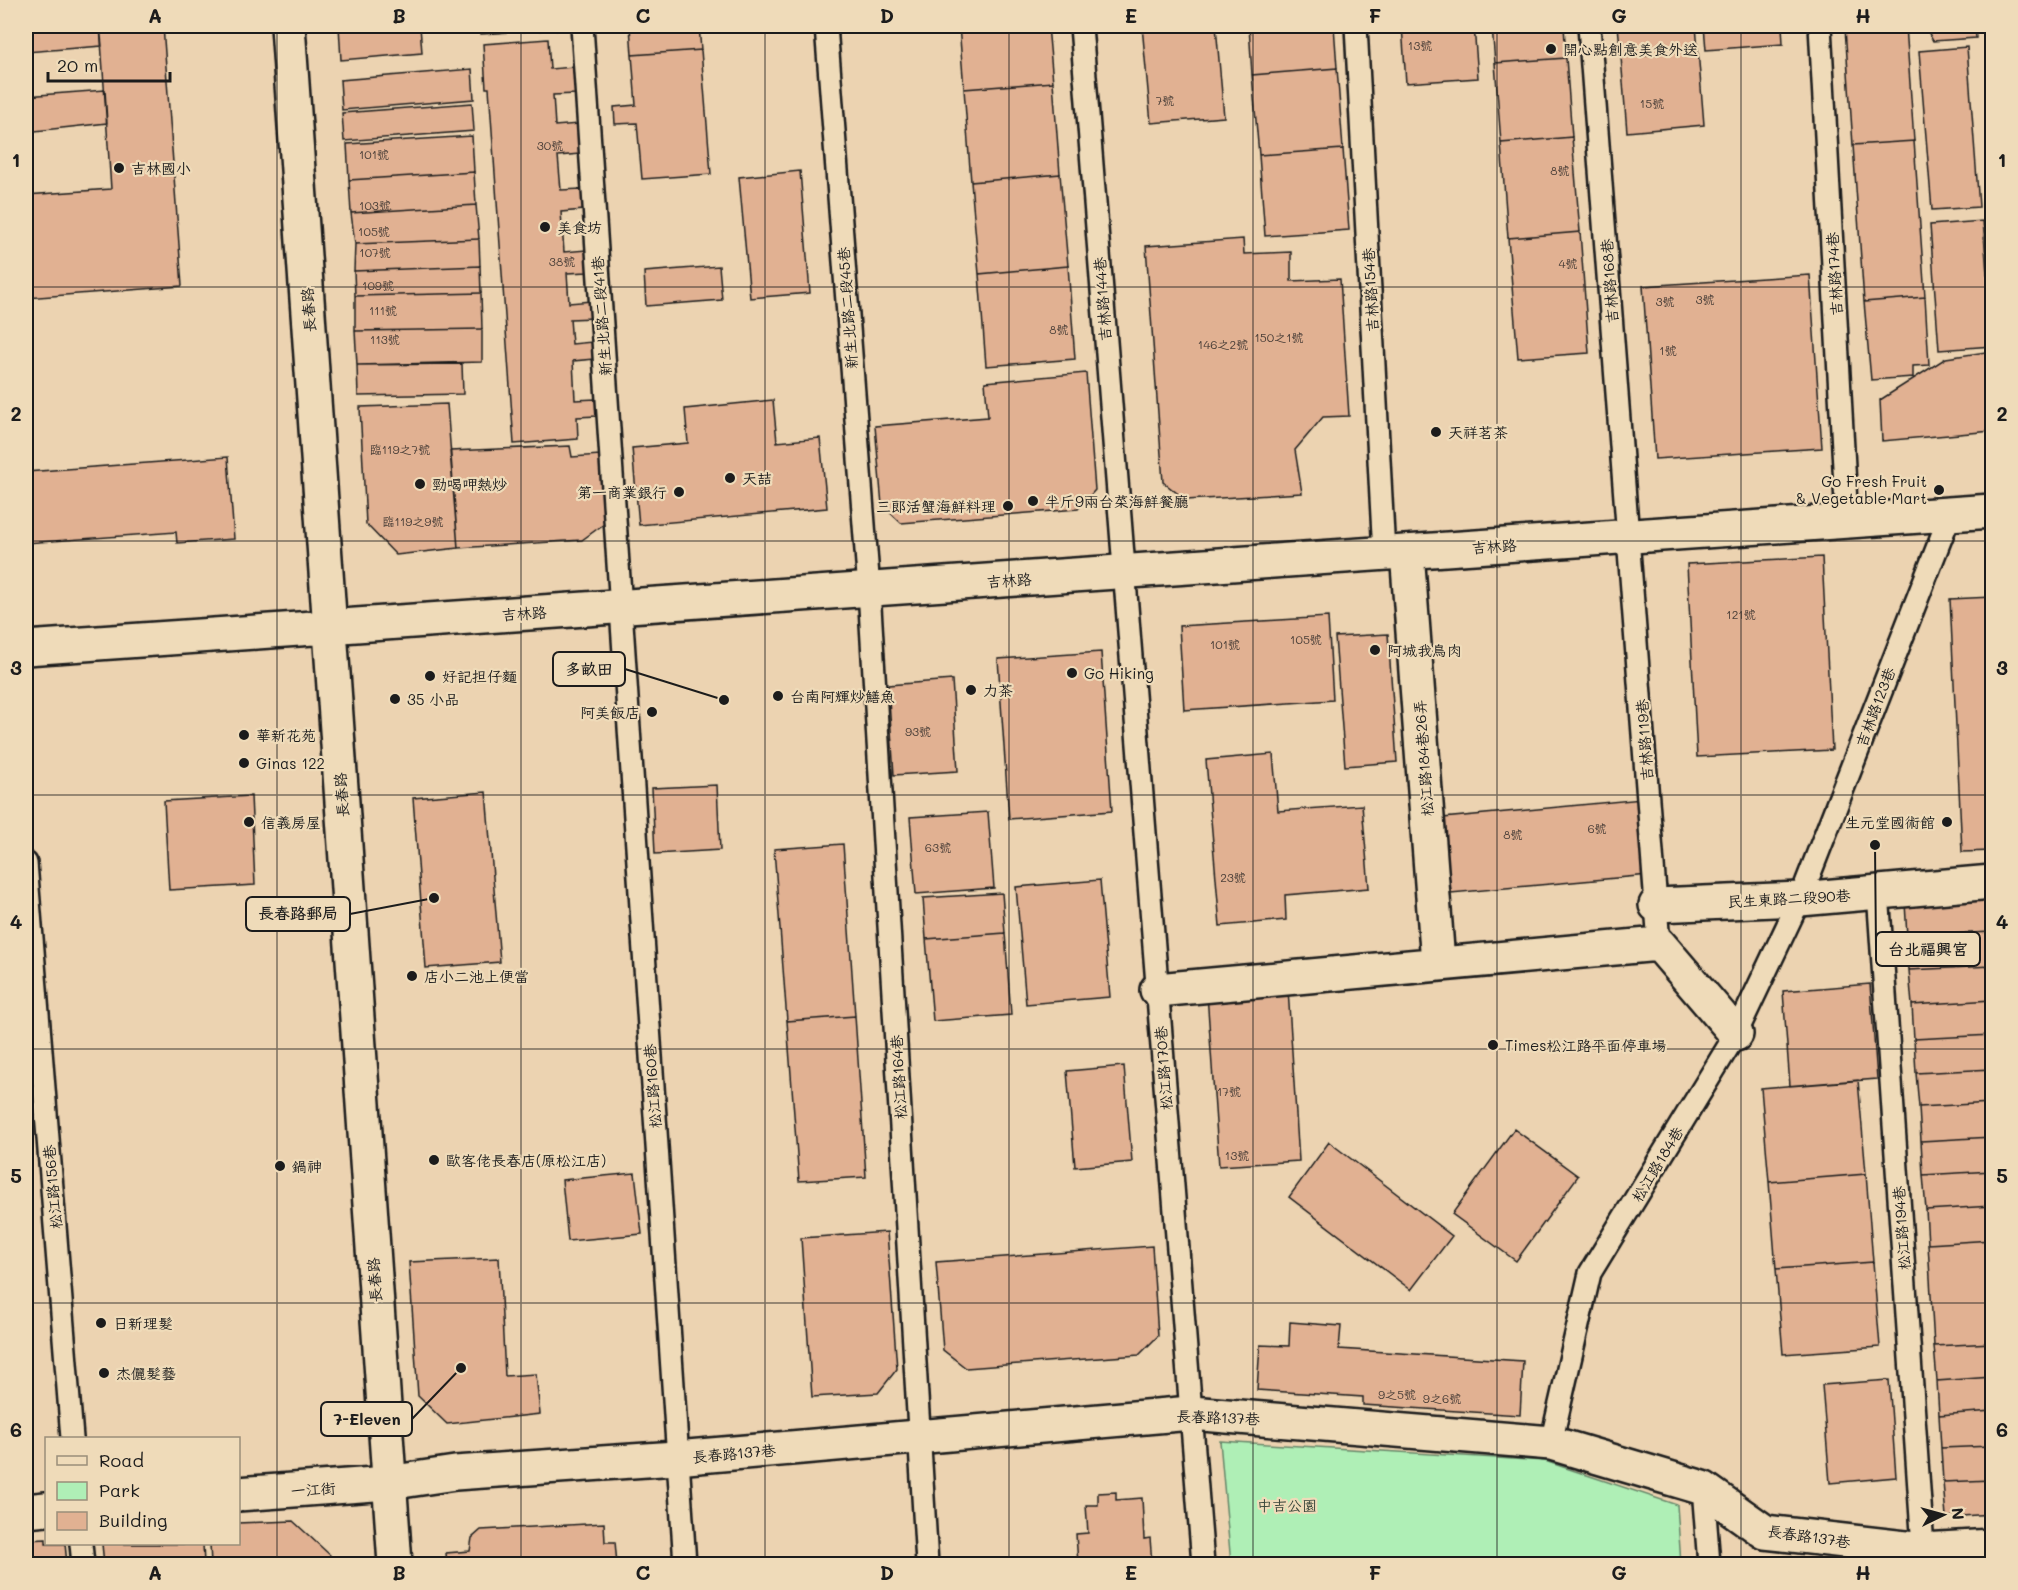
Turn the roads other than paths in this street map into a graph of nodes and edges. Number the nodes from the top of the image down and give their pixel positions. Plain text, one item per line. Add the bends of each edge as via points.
1 (288, 26) edge
2 (582, 26) edge
3 (826, 26) edge
4 (1081, 26) edge
5 (1356, 26) edge
6 (1589, 26) edge
7 (1820, 26) edge
8 (1992, 512) edge
9 (1950, 515) junction
10 (1847, 522) junction
11 (1629, 537) junction
12 (1396, 553) junction
13 (1123, 572) junction
14 (869, 590) junction
15 (621, 607) junction
16 (330, 627) junction
17 (26, 648) edge
18 (26, 863) edge
19 (1992, 882) edge
20 (1878, 892) junction
21 (1800, 899) junction
22 (1656, 905) junction
23 (1659, 944) junction
24 (1438, 963) junction
25 (1157, 990) junction
26 (1736, 1034) junction
27 (1191, 1413) junction
28 (919, 1436) junction
29 (72, 1437) edge
30 (1551, 1443) junction
31 (676, 1458) junction
32 (388, 1483) junction
33 (1703, 1488) junction
34 (240, 1494) edge
35 (45, 1509) edge
36 (26, 1510) edge
37 (81, 1545) edge
38 (1992, 1546) edge
39 (1924, 1557) edge
40 (83, 1564) edge
41 (395, 1564) edge
42 (684, 1564) edge
43 (927, 1564) edge
44 (1203, 1564) edge
45 (1709, 1564) edge

1 - 16 street, 長春路
2 - 15 lane, 新生北路二段41巷
3 - 14 lane, 新生北路二段45巷
4 - 13 lane, 吉林路144巷
5 - 12 lane, 吉林路154巷
6 - 11 lane, 吉林路168巷
7 - 10 lane, 吉林路174巷
8 - 9 street, 吉林路
9 - 10 street, 吉林路
9 - 21 lane, 吉林路123巷
10 - 11 street, 吉林路
11 - 12 street, 吉林路
11 - 22 lane, 吉林路119巷
12 - 13 street, 吉林路
12 - 24 street, 松江路184巷26弄
13 - 14 street, 吉林路
13 - 25 lane, 松江路170巷
14 - 15 street, 吉林路
14 - 28 lane, 松江路164巷
15 - 16 street, 吉林路
15 - 31 lane, 松江路160巷
16 - 17 street, 吉林路
16 - 32 street, 長春路
18 - 29 lane, 松江路156巷
19 - 20 street, 民生東路二段90巷
20 - 21 street, 民生東路二段90巷
20 - 39 lane, 松江路194巷
21 - 22 street, 民生東路二段90巷
21 - 26 lane, 松江路184巷
22 - 23 lane, 吉林路119巷
23 - 24 street
23 - 26 street
24 - 25 street
25 - 27 lane, 松江路170巷
26 - 30 lane, 松江路184巷 via 1590,1273
27 - 28 street, 長春路137巷
27 - 30 street, 長春路137巷
27 - 44 lane, 松江路170巷
28 - 31 street, 長春路137巷
28 - 43 lane, 松江路164巷
30 - 33 street, 長春路137巷
31 - 32 street, 長春路137巷 via 455,1473
31 - 42 lane, 松江路160巷
32 - 34 street, 一江街
32 - 41 street, 長春路
33 - 39 street, 長春路137巷 via 1765,1532
33 - 45 lane
35 - 36 street
37 - 40 lane
38 - 39 street, 長春路137巷

